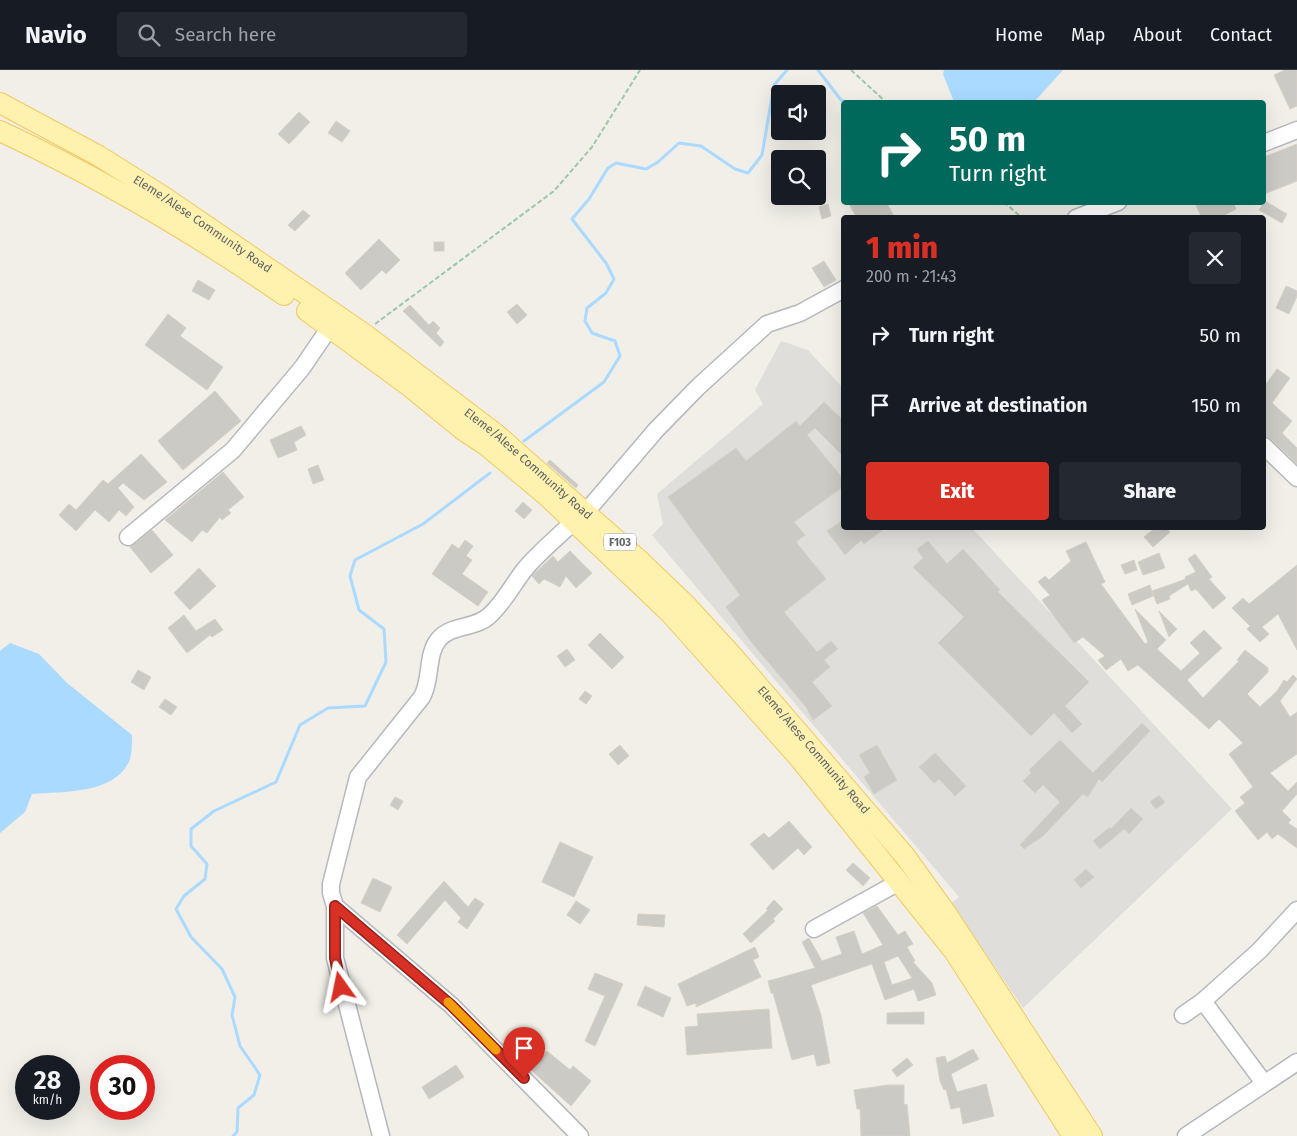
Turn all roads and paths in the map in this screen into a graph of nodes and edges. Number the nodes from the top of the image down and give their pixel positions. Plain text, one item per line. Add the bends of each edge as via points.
1 (640, 70) edge
2 (851, 70) edge
3 (884, 100) edge
4 (0, 103) edge
5 (1297, 130) edge
6 (0, 131) edge
7 (1266, 142) edge
8 (1007, 205) edge
9 (1110, 205) edge
10 (1019, 215) edge
11 (1084, 215) edge
12 (841, 292) edge
13 (330, 327) junction
14 (363, 333) junction
15 (1266, 448) edge
16 (1297, 478) edge
17 (580, 517) junction
18 (128, 537) dead end
19 (899, 882) junction
20 (335, 906) junction
21 (1297, 910) edge
22 (814, 929) dead end
23 (1203, 1001) junction
24 (1183, 1015) dead end
25 (1297, 1062) edge
26 (1264, 1083) junction
27 (380, 1136) edge
28 (580, 1136) edge
29 (1072, 1136) edge
30 (1092, 1136) edge
31 (1186, 1136) edge

1 - 14 path via 592,147 554,192
2 - 3 path
4 - 14 main road, Eleme/Alese Community Road / F103 via 99,156 164,197
5 - 7 street
6 - 13 main road, Eleme/Alese Community Road / F103 via 68,163 145,208 271,286
8 - 10 path
9 - 11 street
12 - 17 street via 800,313 767,324 656,430
13 - 17 main road, Eleme/Alese Community Road / F103
13 - 18 street via 302,368 233,450
14 - 17 main road, Eleme/Alese Community Road / F103 via 496,434
15 - 16 street
17 - 19 main road, Eleme/Alese Community Road / F103 via 722,669
17 - 20 street via 525,570 490,615 478,623 448,631 438,640 422,697 366,766 355,786 331,884
17 - 30 main road, Eleme/Alese Community Road / F103 via 686,605 905,856
19 - 22 street
19 - 29 main road, Eleme/Alese Community Road / F103 via 954,951
20 - 27 street via 335,958
20 - 28 street via 451,1005
21 - 23 street via 1259,951
23 - 24 street
23 - 26 street
25 - 26 street
26 - 31 street

